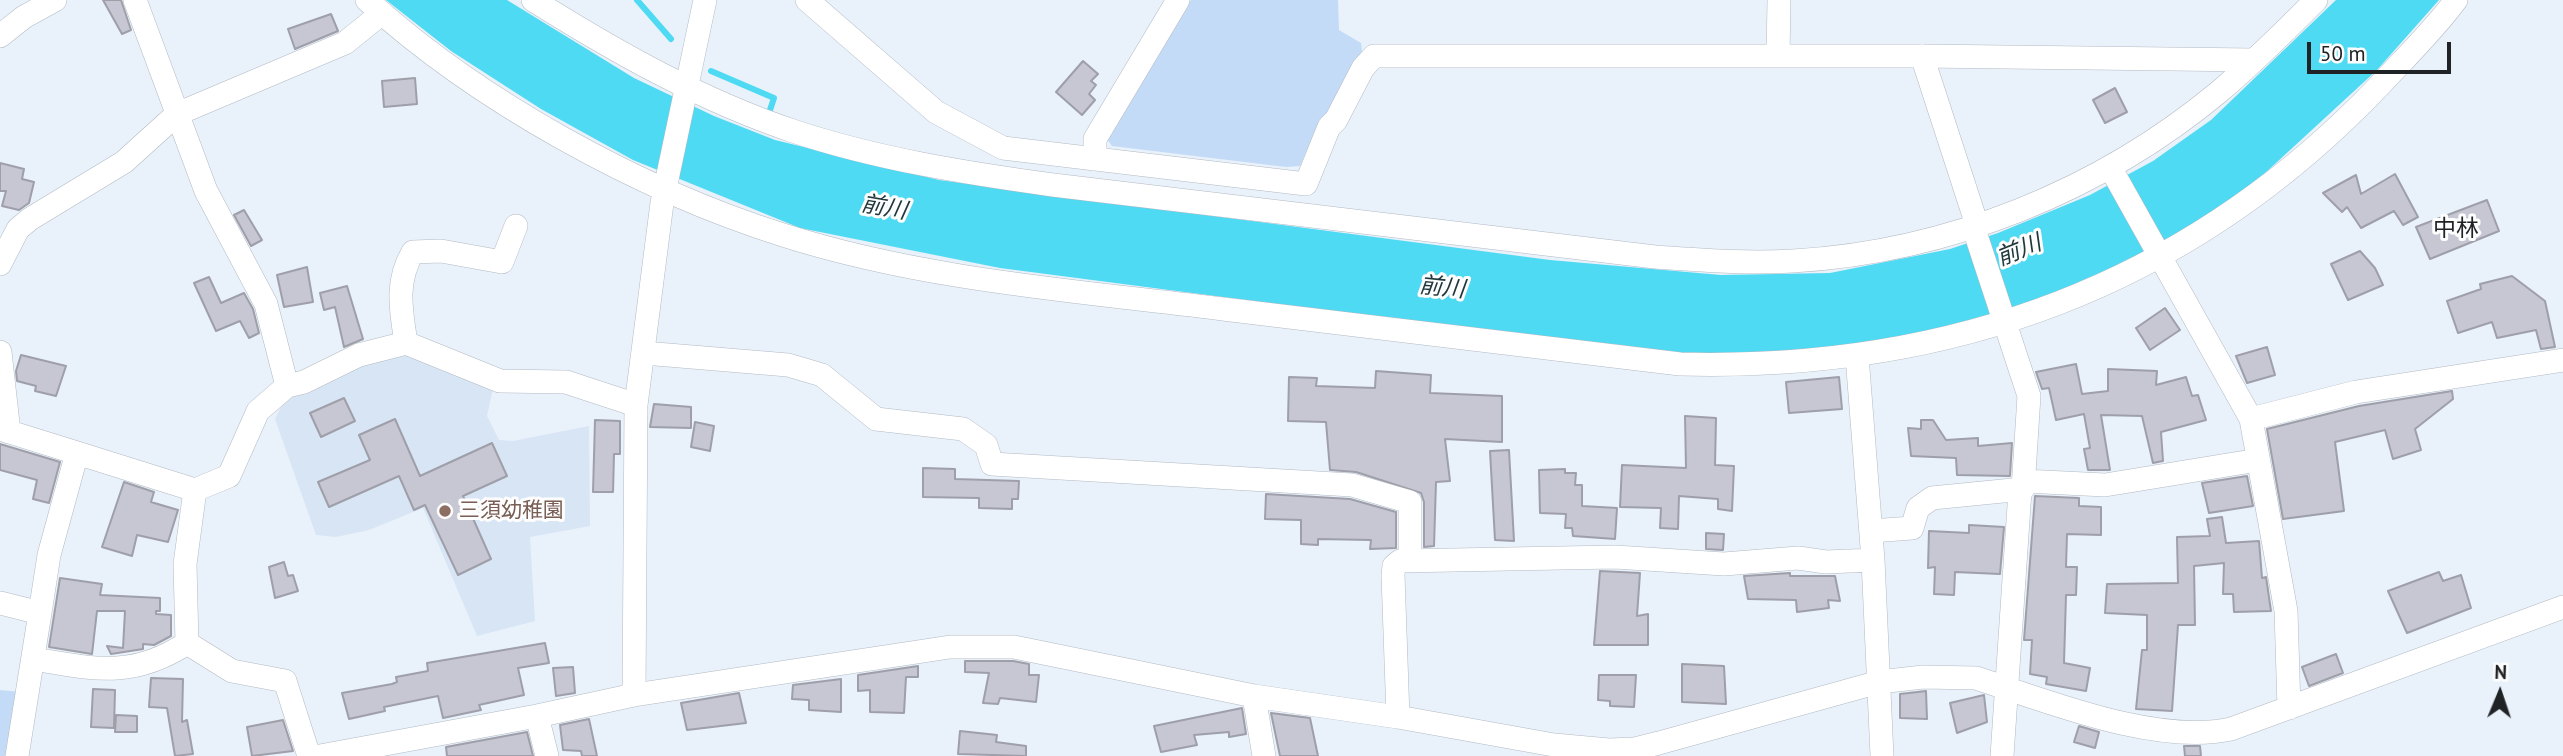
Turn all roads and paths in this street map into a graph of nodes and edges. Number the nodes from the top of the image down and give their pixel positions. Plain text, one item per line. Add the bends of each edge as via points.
1 (55, 0) edge
2 (135, 0) edge
3 (533, 0) edge
4 (705, 0) edge
5 (807, 0) edge
6 (1178, 0) edge
7 (1779, 0) edge
8 (2316, 0) edge
9 (2456, 0) edge
10 (374, 7) edge
11 (0, 36) edge
12 (1922, 55) junction
13 (1778, 56) junction
14 (2254, 60) junction
15 (686, 90) junction
16 (177, 114) junction
17 (1095, 159) junction
18 (2112, 171) junction
19 (667, 186) junction
20 (516, 226) dead end
21 (1976, 228) junction
22 (2160, 252) junction
23 (0, 264) edge
24 (2004, 319) junction
25 (406, 343) junction
26 (0, 352) edge
27 (644, 352) junction
28 (1857, 356) junction
29 (2563, 360) edge
30 (287, 386) junction
31 (636, 405) junction
32 (2251, 419) junction
33 (5, 430) edge
34 (77, 453) junction
35 (2258, 460) junction
36 (2022, 486) junction
37 (195, 490) junction
38 (1871, 531) junction
39 (1410, 559) junction
40 (1873, 560) junction
41 (0, 603) edge
42 (2563, 607) edge
43 (40, 613) junction
44 (187, 643) junction
45 (34, 659) junction
46 (1879, 682) junction
47 (2006, 688) junction
48 (634, 695) junction
49 (1254, 696) junction
50 (2289, 708) junction
51 (537, 716) junction
52 (1398, 717) junction
53 (17, 756) edge
54 (309, 756) edge
55 (320, 756) edge
56 (547, 756) edge
57 (1264, 756) edge
58 (1882, 756) edge
59 (2002, 756) edge

1 - 11 street
2 - 16 street
3 - 15 street
4 - 15 street
5 - 17 street via 936,111 1003,148
6 - 17 street via 1095,139
7 - 13 street
8 - 14 street
9 - 22 street via 2345,122 2273,183
10 - 16 street via 345,43
10 - 19 street via 524,117
12 - 13 street
12 - 14 street
12 - 21 street
13 - 17 street via 1374,56 1329,127 1306,184
14 - 18 street
15 - 19 street
15 - 21 street via 796,132 966,173 1655,257 1792,261 1895,248
16 - 23 street via 124,162 18,229
16 - 30 street via 206,191 266,304
18 - 21 street
18 - 22 street
19 - 27 street
19 - 28 street via 782,235 926,269 1053,288 1680,364
20 - 25 street via 502,262 441,251 413,252 403,269 399,296
21 - 24 street
22 - 24 street
22 - 32 street
24 - 28 street via 1931,343
24 - 36 street via 2029,396
25 - 30 street via 359,355
25 - 31 street via 500,381 566,382
26 - 33 street
27 - 31 street
27 - 39 street via 806,369 842,389 876,419 963,429 986,445 992,464 1352,485 1410,502
28 - 38 street
29 - 32 street via 2356,392
30 - 37 street via 258,411 229,477
31 - 48 street
32 - 35 street
33 - 34 street
34 - 37 street
34 - 43 street
35 - 36 street via 2105,485
35 - 50 street via 2287,611
36 - 38 street via 1932,498 1918,508 1912,528
36 - 47 street
37 - 44 street via 185,564
38 - 40 street
39 - 40 street via 1615,557 1724,564 1798,558
39 - 52 street via 1399,561 1393,575
40 - 46 street
41 - 43 street
42 - 50 street
43 - 45 street
44 - 45 street via 167,656 129,669
44 - 54 street via 232,671 285,681
45 - 53 street
46 - 47 street via 1954,676
46 - 52 street via 1635,749 1554,745
46 - 58 street
47 - 50 street via 2137,727 2180,734 2231,729
47 - 59 street
48 - 49 street via 950,647 1014,647
48 - 51 street
49 - 52 street
49 - 57 street
51 - 55 street
51 - 56 street

